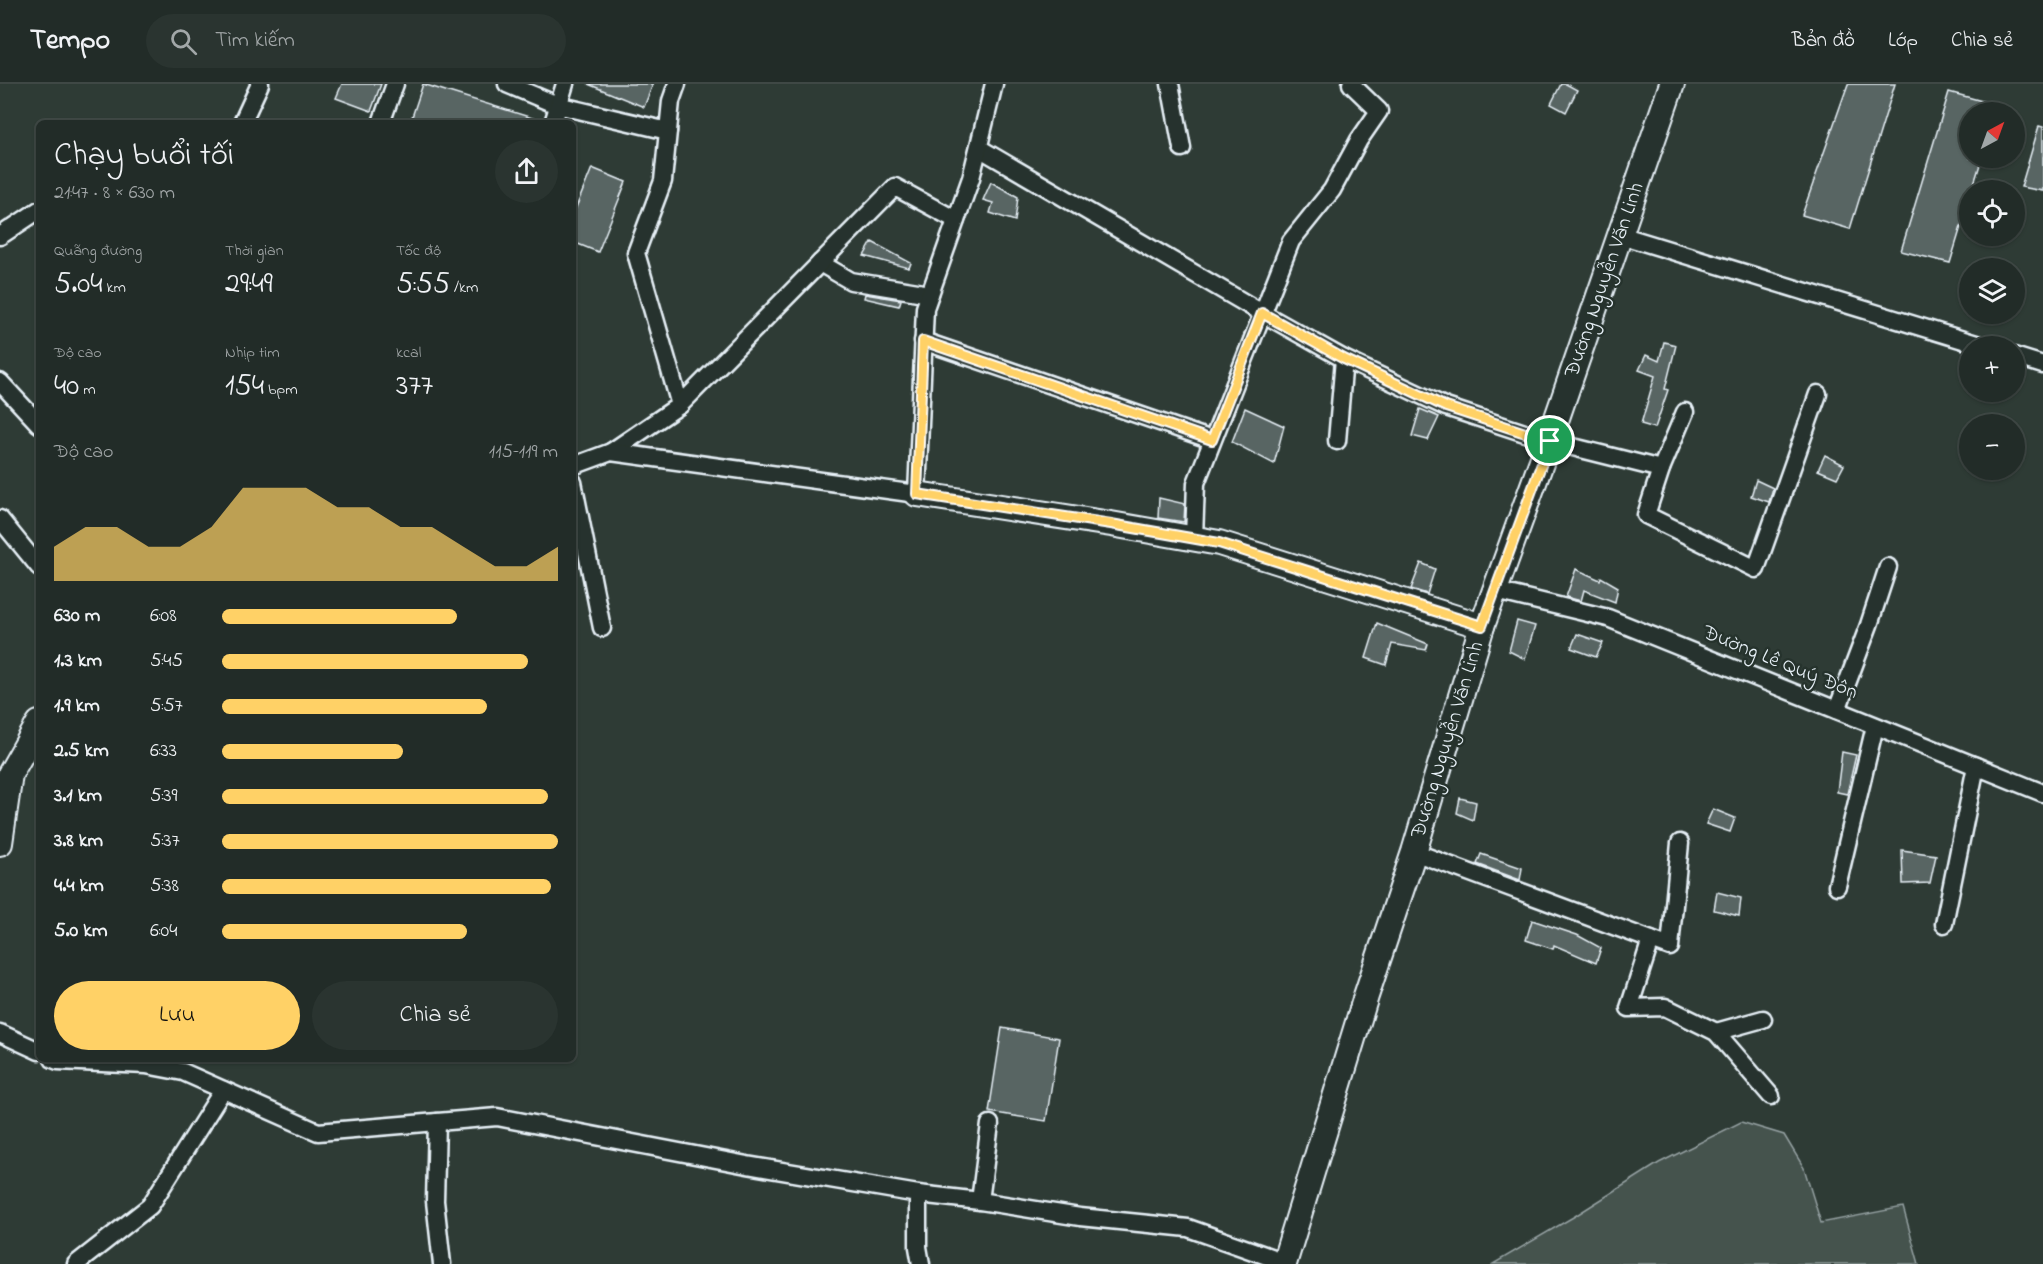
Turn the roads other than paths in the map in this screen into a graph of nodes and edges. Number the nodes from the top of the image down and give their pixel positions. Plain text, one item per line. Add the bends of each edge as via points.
1 (260, 84) edge
2 (395, 84) edge
3 (507, 84) edge
4 (565, 84) edge
5 (677, 84) edge
6 (994, 84) edge
7 (1170, 84) edge
8 (1351, 84) edge
9 (1672, 84) edge
10 (557, 105) junction
11 (243, 120) edge
12 (382, 120) edge
13 (554, 120) edge
14 (668, 131) junction
15 (979, 148) junction
16 (1182, 148) dead end
17 (36, 212) edge
18 (956, 220) junction
19 (1620, 235) junction
20 (0, 236) edge
21 (820, 263) junction
22 (930, 294) junction
23 (1262, 313) junction
24 (1959, 339) edge
25 (923, 341) junction
26 (1344, 359) junction
27 (2025, 359) edge
28 (2043, 365) edge
29 (0, 382) edge
30 (1818, 394) dead end
31 (680, 405) junction
32 (1686, 412) dead end
33 (36, 421) edge
34 (1212, 440) junction
35 (1337, 441) dead end
36 (1550, 441) junction
37 (611, 452) junction
38 (576, 465) edge
39 (1661, 469) junction
40 (917, 494) junction
41 (576, 497) edge
42 (0, 519) edge
43 (1194, 538) junction
44 (36, 563) edge
45 (1888, 567) dead end
46 (1496, 591) junction
47 (1482, 626) junction
48 (602, 628) dead end
49 (1837, 710) junction
50 (1875, 726) junction
51 (36, 727) edge
52 (1976, 766) junction
53 (5, 773) edge
54 (2043, 793) edge
55 (0, 843) edge
56 (1680, 843) dead end
57 (1414, 852) junction
58 (1837, 886) dead end
59 (1944, 924) dead end
60 (1651, 940) junction
61 (1764, 1019) dead end
62 (1716, 1032) junction
63 (0, 1033) edge
64 (36, 1050) edge
65 (80, 1062) edge
66 (223, 1090) junction
67 (1771, 1096) dead end
68 (437, 1122) junction
69 (990, 1124) dead end
70 (918, 1194) junction
71 (980, 1201) junction
72 (1284, 1263) edge
73 (76, 1264) edge
74 (442, 1264) edge
75 (921, 1264) edge

1 - 11 street
2 - 12 street
3 - 10 street
4 - 10 street
5 - 14 street
6 - 15 street
7 - 16 street
8 - 23 street via 1379,111 1332,190 1291,241
9 - 19 street, Đường Nguyễn Văn Linh
10 - 13 street
10 - 14 street
14 - 31 street via 663,181 636,253
15 - 18 street
15 - 23 street
17 - 20 street
18 - 21 street via 895,187
18 - 22 street
19 - 24 street
19 - 36 street, Đường Nguyễn Văn Linh
21 - 22 street via 851,281
21 - 31 street
22 - 25 street
23 - 26 street
23 - 34 street
25 - 34 street
25 - 40 street
26 - 35 street
26 - 36 street via 1446,407
27 - 28 street
29 - 33 street
30 - 39 street via 1756,569 1646,515
31 - 37 street
32 - 39 street
34 - 43 street via 1196,483
36 - 39 street
36 - 46 street, Đường Nguyễn Văn Linh
37 - 38 street
37 - 40 street
40 - 43 street
41 - 48 street
42 - 44 street
43 - 47 street
45 - 49 street
46 - 47 street, Đường Nguyễn Văn Linh
46 - 49 street, Đường Lê Quý Đôn via 1608,618
47 - 57 street, Đường Nguyễn Văn Linh
49 - 50 street, Đường Lê Quý Đôn
50 - 52 street, Đường Lê Quý Đôn
50 - 58 street
51 - 53 street
52 - 54 street, Đường Lê Quý Đôn
52 - 59 street
53 - 55 street
56 - 60 street via 1670,947
57 - 60 street
57 - 72 street, Đường Nguyễn Văn Linh
60 - 62 street via 1629,1008 1665,1008
61 - 62 street
62 - 67 street
63 - 64 street
65 - 66 street via 146,1065 183,1072
66 - 68 street via 318,1132
66 - 73 street via 150,1206
68 - 70 street via 497,1117
68 - 74 street via 435,1201
69 - 71 street
70 - 71 street
70 - 75 street
71 - 72 street via 1188,1228

